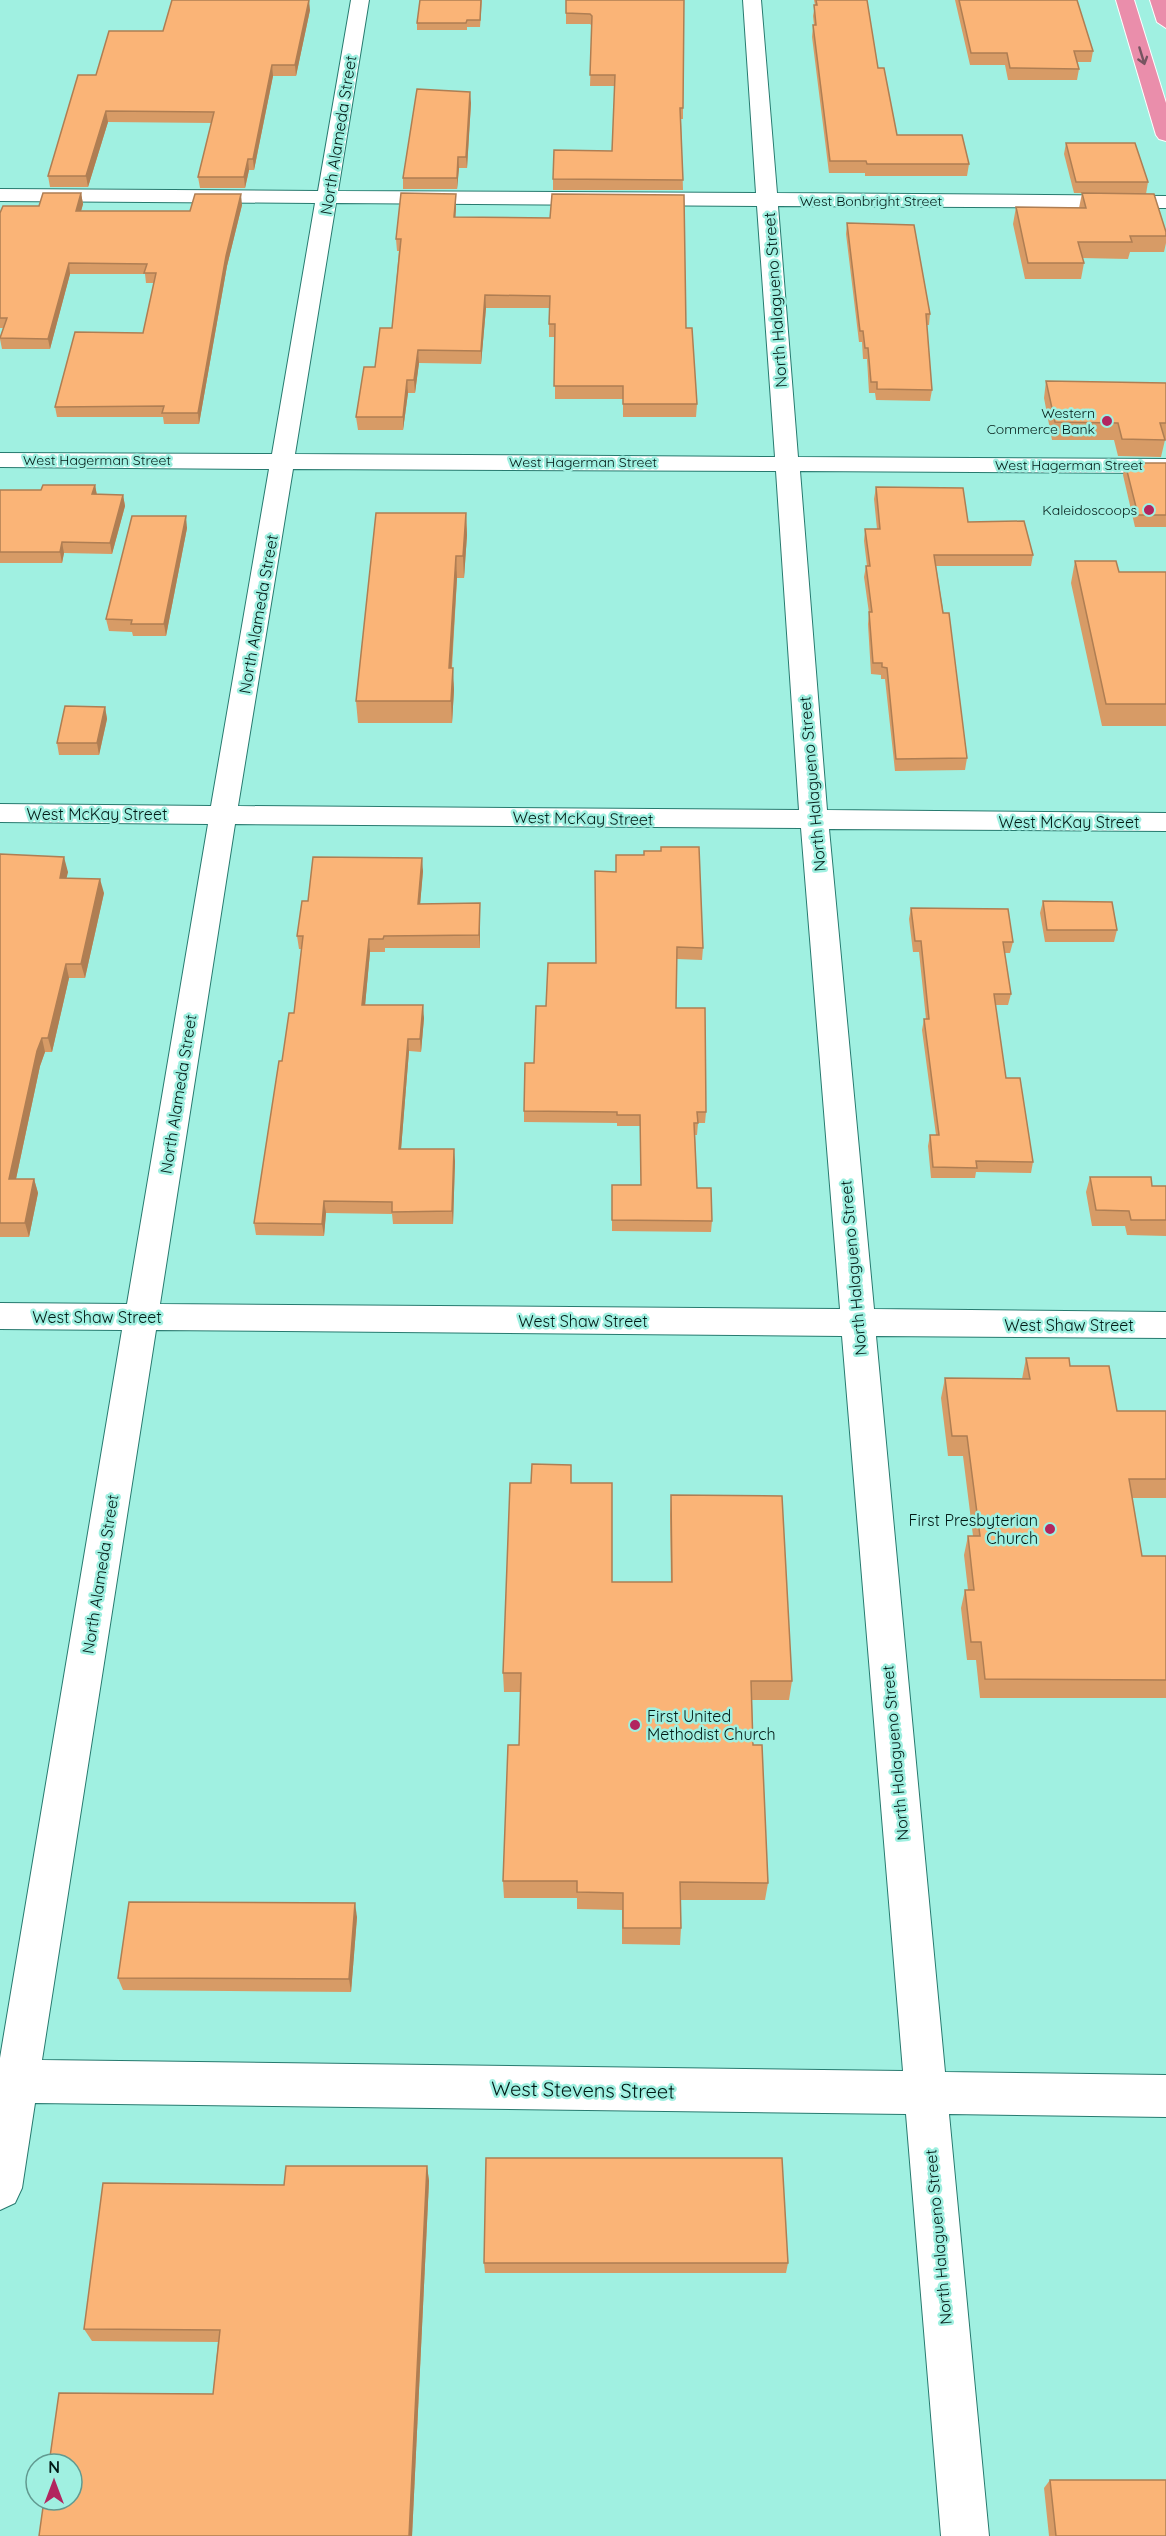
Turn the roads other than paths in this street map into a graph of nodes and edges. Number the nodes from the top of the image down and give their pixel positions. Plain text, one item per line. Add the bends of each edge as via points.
1 (360, 0) edge
2 (752, 0) edge
3 (1125, 0) edge
4 (1159, 0) edge
5 (1166, 22) edge
6 (1166, 135) edge
7 (0, 195) edge
8 (329, 198) junction
9 (767, 200) junction
10 (1166, 202) edge
11 (0, 460) edge
12 (284, 461) junction
13 (787, 464) junction
14 (1166, 466) edge
15 (0, 813) edge
16 (223, 815) junction
17 (814, 820) junction
18 (1166, 822) edge
19 (0, 1316) edge
20 (142, 1317) junction
21 (858, 1323) junction
22 (1166, 1325) edge
23 (9, 2081) edge
24 (924, 2093) junction
25 (1166, 2096) edge
26 (0, 2188) edge
27 (965, 2536) edge

1 - 8 street, North Alameda Street
2 - 9 street, North Halagueno Street
3 -> 6 highway
4 - 5 highway
7 - 8 street, West Bonbright Street
8 - 9 street, West Bonbright Street
8 - 12 street, North Alameda Street
9 - 10 street, West Bonbright Street
9 - 13 street, North Halagueno Street
11 - 12 street, West Hagerman Street
12 - 13 street, West Hagerman Street
12 - 16 street, North Alameda Street
13 - 14 street, West Hagerman Street
13 - 17 street, North Halagueno Street
15 - 16 street, West McKay Street
16 - 17 street, West McKay Street
16 - 20 street, North Alameda Street
17 - 18 street, West McKay Street
17 - 21 street, North Halagueno Street
19 - 20 street, West Shaw Street
20 - 21 street, West Shaw Street
20 - 23 street, North Alameda Street
21 - 22 street, West Shaw Street
21 - 24 street, North Halagueno Street
23 - 24 street, West Stevens Street
23 - 26 street, North Alameda Street
24 - 25 street, West Stevens Street
24 - 27 street, North Halagueno Street

